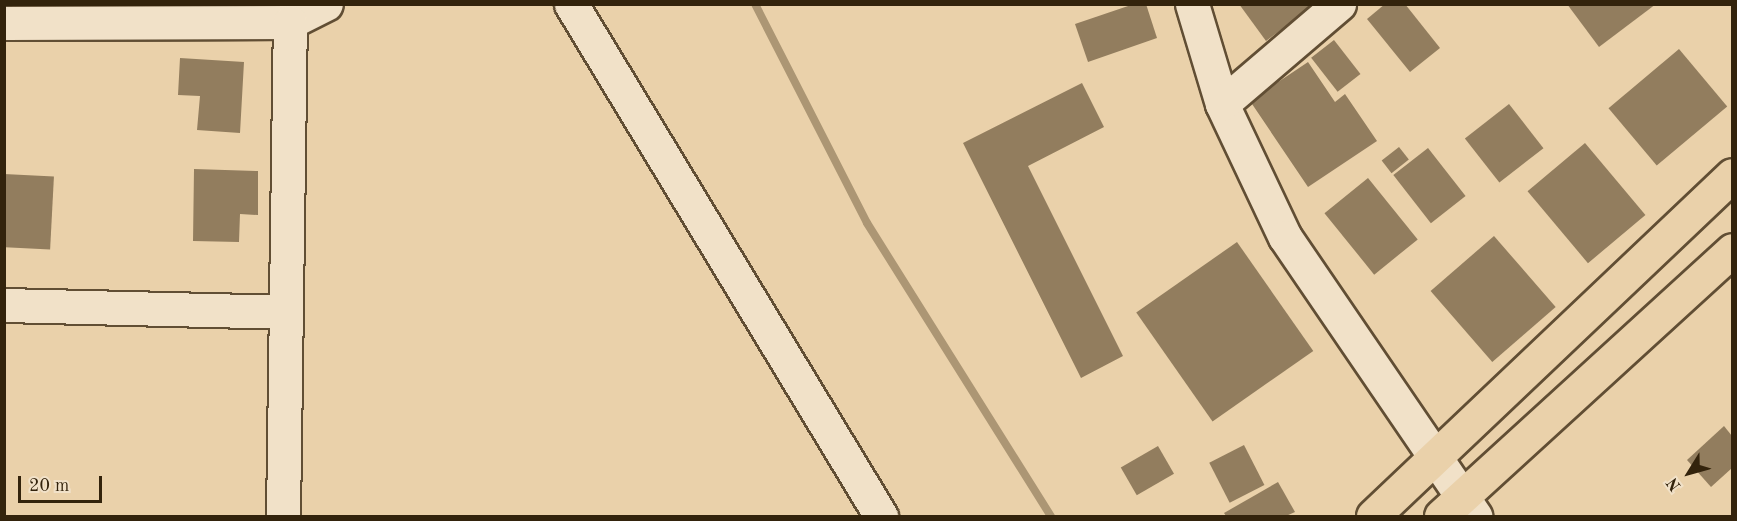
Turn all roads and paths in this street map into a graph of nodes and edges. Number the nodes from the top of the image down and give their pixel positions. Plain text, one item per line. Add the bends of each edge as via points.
1 (326, 4) edge
2 (571, 4) edge
3 (1191, 4) edge
4 (1339, 4) edge
5 (290, 22) junction
6 (4, 23) edge
7 (1222, 104) junction
8 (1732, 175) edge
9 (1732, 250) edge
10 (4, 305) edge
11 (286, 312) junction
12 (1432, 459) junction
13 (1459, 510) edge
14 (283, 516) edge
15 (881, 516) edge
16 (1373, 516) edge

1 - 5 street
2 - 15 street
3 - 7 street
4 - 7 street
5 - 6 street
5 - 11 street
7 - 12 street via 1285,237
8 - 12 main road via 1521,381
9 - 13 main road
10 - 11 street
11 - 14 street
12 - 13 street
12 - 16 main road

